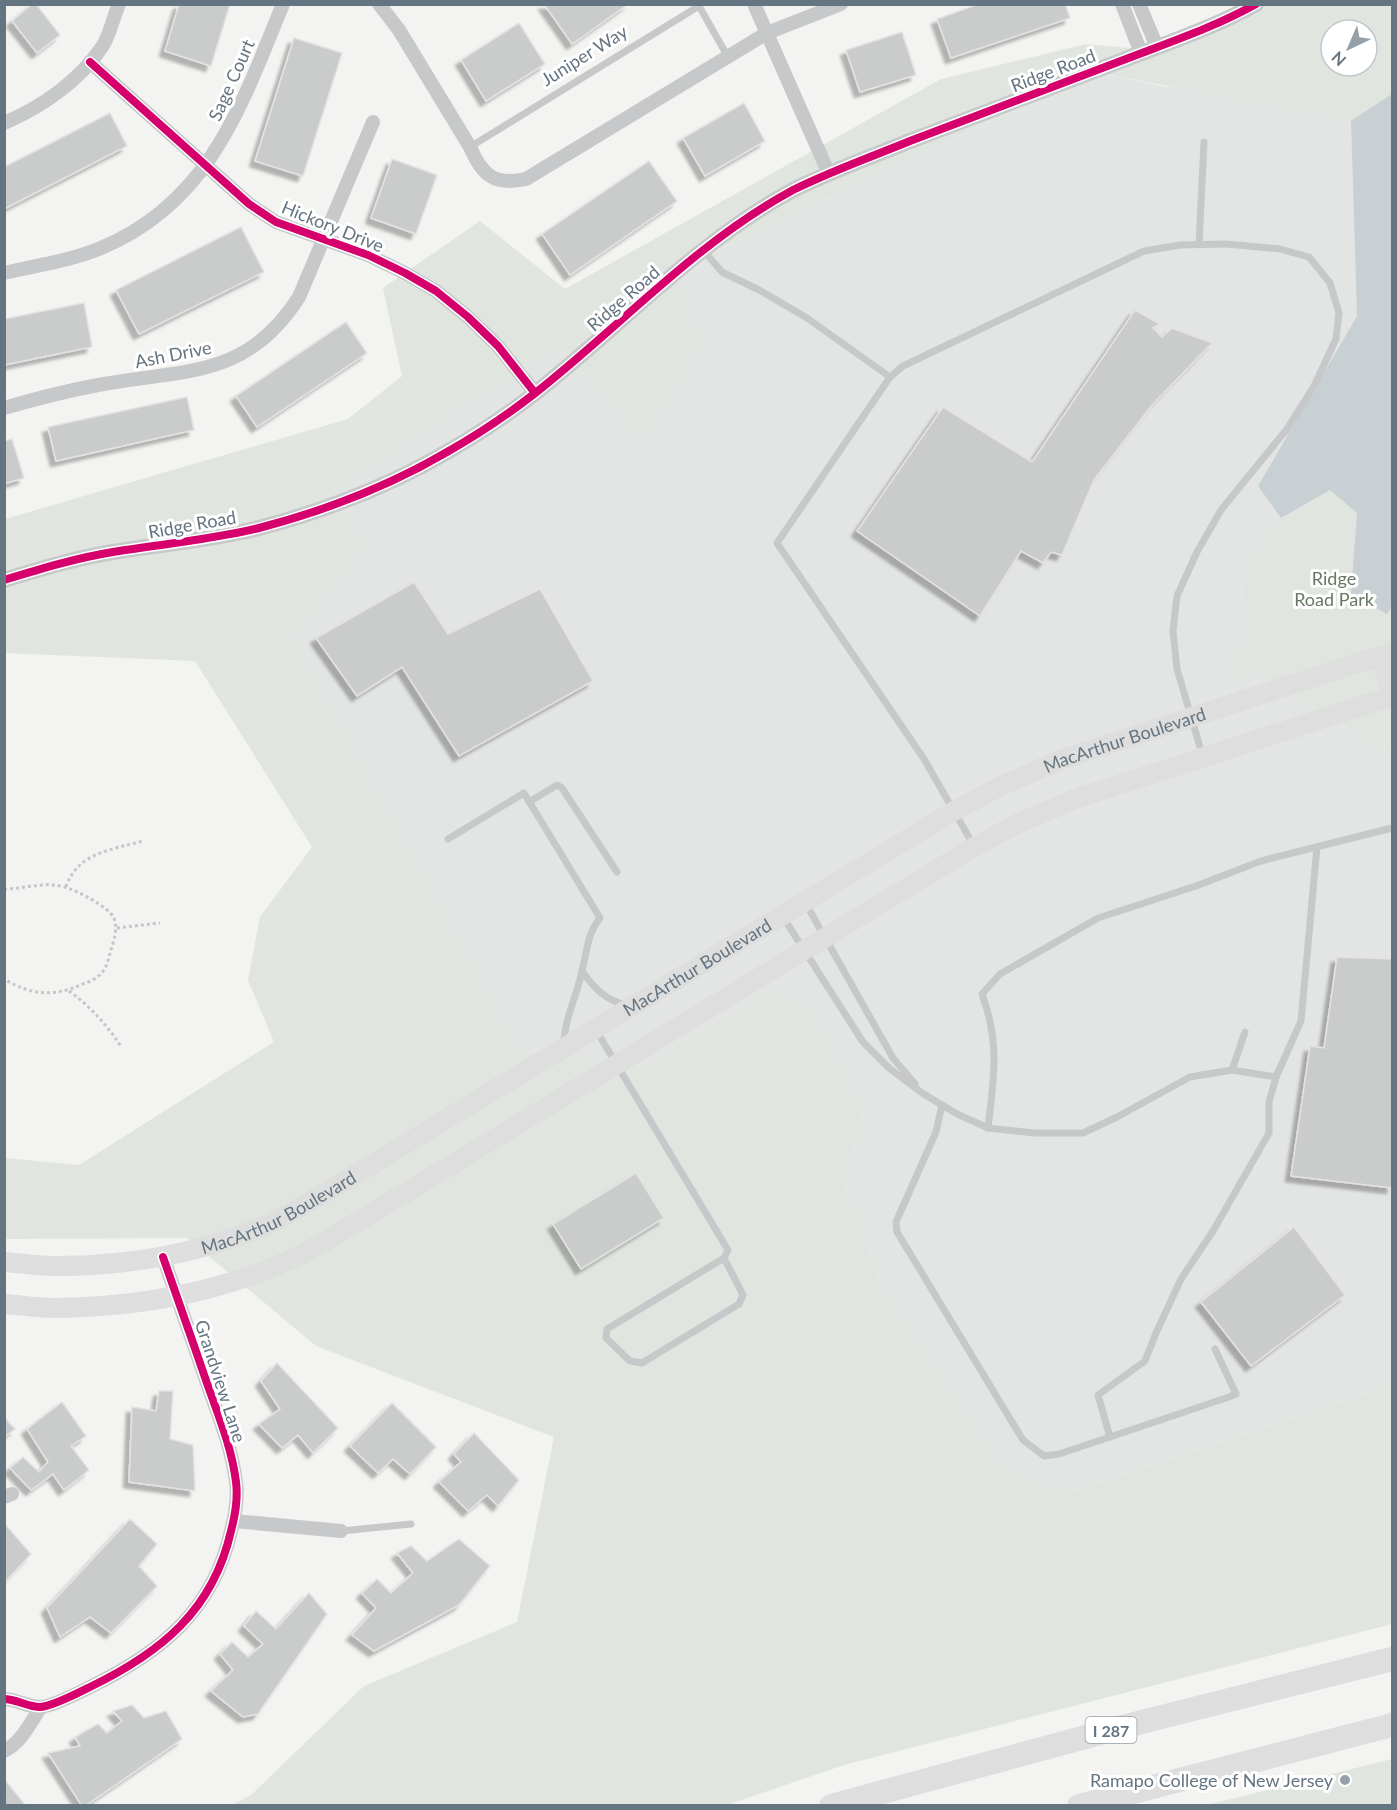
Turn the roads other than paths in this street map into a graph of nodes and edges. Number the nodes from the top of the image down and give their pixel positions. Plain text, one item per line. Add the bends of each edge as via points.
1 (119, 4) edge
2 (283, 4) edge
3 (379, 4) edge
4 (754, 4) edge
5 (841, 4) edge
6 (1122, 4) edge
7 (1139, 4) edge
8 (1256, 4) edge
9 (812, 9) edge
10 (767, 33) junction
11 (1149, 50) junction
12 (728, 57) junction
13 (90, 62) junction
14 (373, 122) dead end
15 (4, 123) edge
16 (1204, 142) dead end
17 (470, 147) junction
18 (206, 166) junction
19 (829, 174) junction
20 (323, 240) junction
21 (1198, 244) junction
22 (703, 250) junction
23 (4, 273) edge
24 (890, 377) junction
25 (535, 393) junction
26 (4, 408) edge
27 (4, 580) edge
28 (1386, 654) edge
29 (1392, 695) edge
30 (1191, 718) junction
31 (1203, 757) junction
32 (529, 802) junction
33 (954, 811) junction
34 (1392, 828) edge
35 (448, 839) dead end
36 (974, 847) junction
37 (1317, 847) junction
38 (617, 872) dead end
39 (805, 902) junction
40 (782, 915) junction
41 (825, 938) junction
42 (804, 951) junction
43 (582, 971) junction
44 (632, 1006) junction
45 (595, 1028) junction
46 (1245, 1032) dead end
47 (564, 1047) junction
48 (617, 1064) junction
49 (1232, 1070) junction
50 (1276, 1077) junction
51 (922, 1093) junction
52 (942, 1105) junction
53 (988, 1128) junction
54 (163, 1257) junction
55 (724, 1258) junction
56 (4, 1262) edge
57 (177, 1296) junction
58 (4, 1304) edge
59 (1215, 1349) dead end
60 (1110, 1437) junction
61 (234, 1521) junction
62 (411, 1524) dead end
63 (341, 1531) joint
64 (1392, 1659) edge
65 (4, 1698) edge
66 (41, 1707) junction
67 (1392, 1725) edge
68 (4, 1751) edge
69 (831, 1806) edge
70 (1079, 1806) edge

1 - 13 street via 103,45
2 - 18 street, Sage Court via 232,126
3 - 17 street
4 - 10 street
5 - 9 street
6 - 11 street
7 - 11 street
8 - 11 street, Ridge Road
9 - 10 street
10 - 12 street
10 - 19 street
11 - 19 street, Ridge Road
12 - 17 street via 526,179 513,182 488,175 478,165
12 - 17 lane, Juniper Way via 699,6
13 - 15 street via 44,103
13 - 18 street, Hickory Drive
14 - 20 street, Ash Drive
16 - 21 lane
18 - 20 street, Hickory Drive via 276,222
18 - 23 street, Sage Court via 162,211 131,232 68,260
19 - 22 street, Ridge Road via 751,215
20 - 25 street, Hickory Drive via 368,255 436,291 498,346
20 - 26 street, Ash Drive via 287,316 256,346 232,359 210,367 98,385
21 - 24 lane via 1144,251 939,347
21 - 30 lane via 1280,249 1309,257 1330,283 1339,313 1336,339 1314,386 1287,429 1221,510 1177,596 1173,631 1177,669
22 - 24 lane via 722,272 807,318
22 - 25 street, Ridge Road
24 - 33 lane via 777,543 924,759
25 - 27 street, Ridge Road via 489,427 431,461 306,515 207,539 110,553
28 - 29 main road
28 - 30 main road, MacArthur Boulevard
29 - 31 main road
30 - 31 lane
30 - 33 main road, MacArthur Boulevard via 1060,760
31 - 36 main road via 1075,799
32 - 35 lane via 524,793
32 - 38 lane via 557,785 562,788
32 - 43 lane via 600,918 593,926
33 - 36 lane
33 - 39 main road, MacArthur Boulevard
34 - 37 lane
36 - 41 main road
37 - 50 lane via 1301,1021
37 - 53 lane via 1261,861 1098,918 1000,974 982,994 990,1017 996,1062
39 - 40 main road, MacArthur Boulevard
39 - 41 lane
40 - 42 lane
40 - 44 main road, MacArthur Boulevard
41 - 42 main road
41 - 51 lane via 893,1058
42 - 48 main road
42 - 51 lane via 863,1042
43 - 44 lane via 595,990 615,1003
43 - 47 lane via 567,1018
44 - 45 main road, MacArthur Boulevard
45 - 47 main road, MacArthur Boulevard
45 - 48 lane
46 - 49 lane
47 - 54 main road, MacArthur Boulevard via 275,1221 218,1243
48 - 55 lane via 728,1250
48 - 57 main road via 292,1259 233,1282
49 - 50 lane
49 - 53 lane via 1190,1077 1083,1132 1034,1134
50 - 60 lane via 1269,1102 1269,1133 1181,1279 1145,1361 1098,1395
51 - 52 lane
52 - 53 lane
52 - 60 lane via 936,1132 896,1222 897,1232 1023,1440 1044,1456
54 - 56 main road, MacArthur Boulevard via 53,1266
54 - 57 street, Grandview Lane
55 - 55 lane via 743,1295 739,1304 642,1362 630,1361 606,1338 608,1329
57 - 58 main road via 116,1305 52,1308
57 - 61 street, Grandview Lane via 224,1430 237,1483
59 - 60 lane via 1236,1394
61 - 63 street
61 - 66 street, Grandview Lane via 218,1574 204,1598 170,1638 113,1676
62 - 63 lane
64 - 69 highway, I 287
65 - 66 street
66 - 68 street via 22,1737
67 - 70 highway

